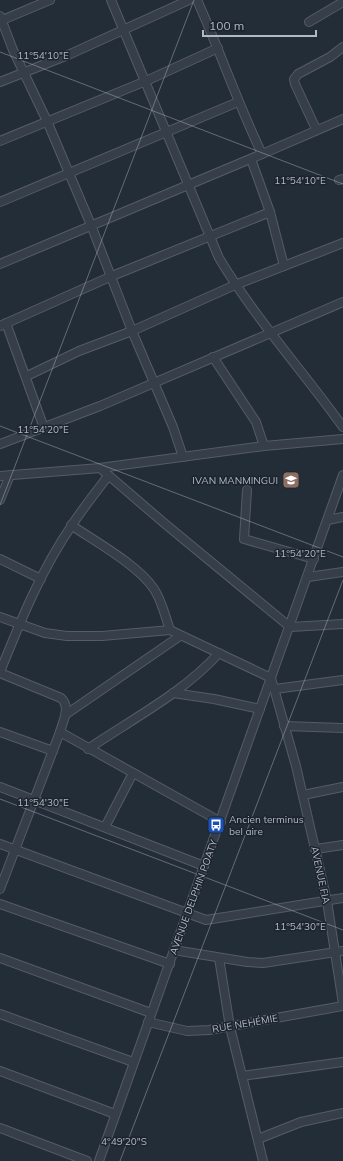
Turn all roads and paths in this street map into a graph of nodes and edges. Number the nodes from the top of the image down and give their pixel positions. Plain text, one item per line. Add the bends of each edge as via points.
1 (50, 0) edge
2 (111, 0) edge
3 (189, 0) edge
4 (197, 0) edge
5 (343, 2) edge
6 (1, 19) edge
7 (309, 22) dead end
8 (124, 29) junction
9 (343, 47) edge
10 (218, 48) junction
11 (24, 74) junction
12 (146, 81) junction
13 (0, 82) edge
14 (238, 102) junction
15 (343, 119) edge
16 (47, 121) junction
17 (316, 130) junction
18 (166, 132) junction
19 (0, 141) edge
20 (262, 154) junction
21 (251, 159) junction
22 (68, 174) junction
23 (187, 185) junction
24 (0, 202) edge
25 (270, 212) junction
26 (91, 225) junction
27 (210, 237) junction
28 (343, 243) edge
29 (0, 264) edge
30 (284, 266) junction
31 (112, 276) junction
32 (235, 285) junction
33 (343, 302) edge
34 (3, 324) edge
35 (132, 331) junction
36 (270, 334) junction
37 (213, 357) junction
38 (26, 376) junction
39 (154, 383) junction
40 (343, 427) edge
41 (44, 428) junction
42 (343, 439) edge
43 (0, 444) edge
44 (264, 446) junction
45 (183, 457) junction
46 (100, 468) junction
47 (10, 475) junction
48 (343, 475) edge
49 (0, 476) edge
50 (108, 476) junction
51 (247, 490) dead end
52 (0, 500) edge
53 (343, 517) edge
54 (328, 520) junction
55 (71, 525) junction
56 (0, 559) edge
57 (314, 559) junction
58 (343, 572) edge
59 (308, 577) junction
60 (41, 579) junction
61 (0, 617) edge
62 (343, 624) edge
63 (19, 625) junction
64 (290, 627) junction
65 (170, 630) junction
66 (180, 636) junction
67 (219, 653) junction
68 (0, 673) edge
69 (272, 678) junction
70 (343, 680) edge
71 (275, 689) junction
72 (173, 693) junction
73 (260, 709) junction
74 (65, 715) junction
75 (284, 726) junction
76 (343, 728) edge
77 (0, 732) edge
78 (60, 732) junction
79 (88, 749) junction
80 (53, 751) junction
81 (133, 773) junction
82 (0, 787) edge
83 (343, 787) edge
84 (303, 795) junction
85 (34, 801) junction
86 (221, 822) junction
87 (105, 827) junction
88 (0, 844) edge
89 (343, 845) edge
90 (16, 849) junction
91 (316, 849) junction
92 (204, 866) junction
93 (0, 889) edge
94 (343, 898) edge
95 (327, 901) junction
96 (0, 904) edge
97 (187, 914) junction
98 (174, 950) junction
99 (339, 951) edge
100 (0, 958) edge
101 (219, 958) junction
102 (170, 964) junction
103 (343, 1005) edge
104 (151, 1013) junction
105 (0, 1014) edge
106 (148, 1022) junction
107 (230, 1027) junction
108 (133, 1062) junction
109 (343, 1062) edge
110 (0, 1071) edge
111 (242, 1076) junction
112 (116, 1114) junction
113 (343, 1114) edge
114 (0, 1128) edge
115 (258, 1139) junction
116 (87, 1161) edge
117 (99, 1161) edge
118 (263, 1161) edge

1 - 6 street
2 - 8 street
3 - 8 street
4 - 10 street
5 - 7 street
6 - 11 street
8 - 11 street
8 - 12 street
9 - 17 street via 294,78
10 - 12 street
10 - 14 street
11 - 13 street
11 - 16 street
12 - 16 street
12 - 18 street
14 - 18 street
14 - 20 street
15 - 17 street
16 - 19 street
16 - 22 street
17 - 20 street
18 - 22 street
18 - 23 street
20 - 21 street
21 - 23 street
21 - 25 street
22 - 24 street
22 - 26 street
23 - 26 street
23 - 27 street
25 - 27 street
25 - 30 street
26 - 29 street
26 - 31 street
27 - 31 street
27 - 32 street
28 - 30 street
30 - 32 street
31 - 34 street
31 - 35 street
32 - 35 street
32 - 36 street
33 - 36 street
34 - 38 street
35 - 38 street via 79,351
35 - 39 street
36 - 37 street
36 - 40 street
37 - 39 street
37 - 44 street via 256,422
38 - 41 street
39 - 41 street
39 - 45 street
41 - 43 street
42 - 44 street
44 - 45 street
45 - 46 street
46 - 47 street
46 - 50 street
47 - 49 street
47 - 52 street
48 - 54 street, AVENUE DELPHIN POATY
50 - 55 street
50 - 64 street
51 - 57 street via 244,539
53 - 54 street
54 - 57 street, AVENUE DELPHIN POATY
55 - 60 street
55 - 65 street via 119,557 146,580 161,601
56 - 60 street
57 - 59 street, AVENUE DELPHIN POATY
58 - 59 street
59 - 64 street, AVENUE DELPHIN POATY
60 - 63 street
61 - 63 street
62 - 64 street
63 - 65 street via 67,636 102,636
63 - 68 street
64 - 69 street, AVENUE DELPHIN POATY
65 - 66 street
66 - 67 street
66 - 74 street
67 - 69 street
67 - 72 street
68 - 74 street via 62,698 67,707
69 - 71 street, AVENUE FIA
69 - 73 street, AVENUE DELPHIN POATY
70 - 71 street
71 - 75 street, AVENUE FIA
72 - 73 street
72 - 79 street
73 - 86 street, AVENUE DELPHIN POATY
74 - 78 street
75 - 76 street
75 - 84 street, AVENUE FIA
77 - 80 street
78 - 79 street
78 - 80 street
79 - 81 street
80 - 85 street
81 - 86 street
81 - 87 street
82 - 85 street
83 - 84 street
84 - 91 street, AVENUE FIA
85 - 87 street
85 - 90 street
86 - 92 street, AVENUE DELPHIN POATY
87 - 92 street
88 - 90 street
89 - 91 street
90 - 93 street
90 - 97 street
91 - 95 street, AVENUE FIA
92 - 97 street, AVENUE DELPHIN POATY
94 - 95 street
95 - 97 street via 206,920
95 - 99 street, AVENUE FIA
96 - 102 street
97 - 98 street, AVENUE DELPHIN POATY
98 - 101 street
98 - 102 street, AVENUE DELPHIN POATY
99 - 101 street via 263,963
99 - 103 street, AVENUE FIA
100 - 104 street
101 - 107 street
102 - 104 street, AVENUE DELPHIN POATY
103 - 107 street, RUE NEHÉMIE
104 - 106 street, AVENUE DELPHIN POATY
105 - 108 street
106 - 107 street, RUE NEHÉMIE via 187,1031
106 - 108 street, AVENUE DELPHIN POATY
107 - 111 street
108 - 112 street, AVENUE DELPHIN POATY
109 - 111 street
110 - 112 street
111 - 115 street
112 - 117 street, AVENUE DELPHIN POATY
113 - 115 street via 301,1122
114 - 116 street
115 - 118 street

